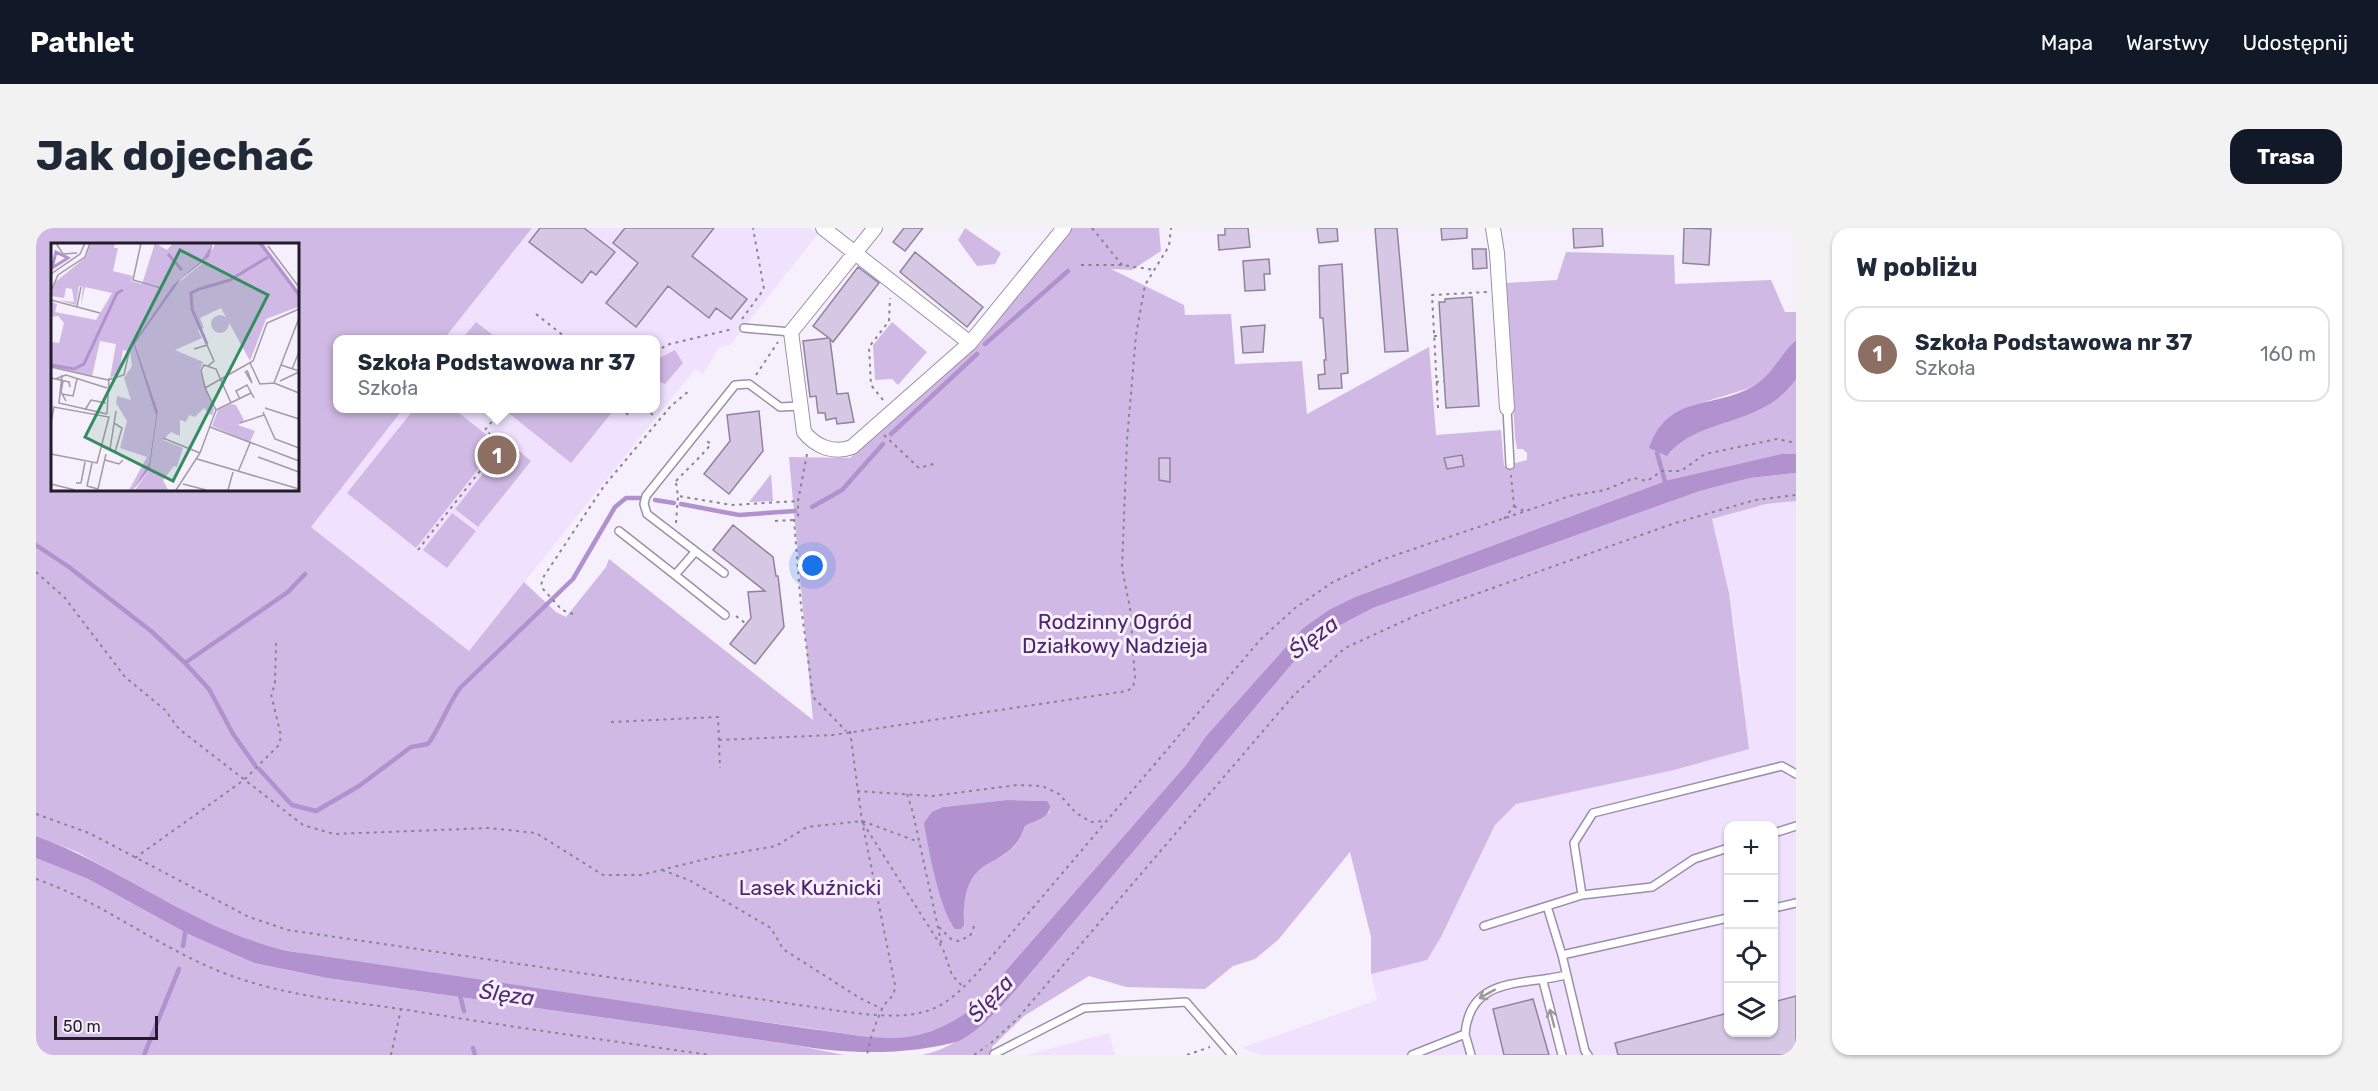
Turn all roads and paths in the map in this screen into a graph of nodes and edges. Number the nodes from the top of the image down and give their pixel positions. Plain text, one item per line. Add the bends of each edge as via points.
1 (753, 228) edge
2 (823, 228) edge
3 (874, 228) edge
4 (1064, 228) edge
5 (1092, 228) edge
6 (1171, 228) edge
7 (1493, 228) edge
8 (855, 253) junction
9 (1081, 265) dead end
10 (1122, 265) junction
11 (1155, 270) junction
12 (893, 284) junction
13 (1499, 292) junction
14 (536, 314) dead end
15 (744, 328) dead end
16 (788, 332) junction
17 (562, 334) edge
18 (1434, 336) junction
19 (1442, 336) dead end
20 (970, 343) junction
21 (660, 350) edge
22 (1444, 381) dead end
23 (1436, 382) junction
24 (749, 384) junction
25 (690, 390) dead end
26 (799, 406) junction
27 (1438, 408) dead end
28 (1507, 408) joint
29 (499, 413) edge
30 (626, 413) edge
31 (650, 413) edge
32 (653, 416) dead end
33 (631, 417) dead end
34 (886, 417) junction
35 (875, 427) junction
36 (708, 430) dead end
37 (810, 439) junction
38 (1796, 443) edge
39 (937, 463) dead end
40 (1510, 465) joint
41 (665, 472) junction
42 (676, 481) junction
43 (1796, 495) edge
44 (678, 496) junction
45 (798, 501) junction
46 (1514, 506) junction
47 (1526, 512) junction
48 (794, 519) junction
49 (1504, 519) junction
50 (775, 522) dead end
51 (674, 526) dead end
52 (619, 531) dead end
53 (418, 550) dead end
54 (695, 552) junction
55 (36, 572) edge
56 (724, 573) dead end
57 (675, 575) junction
58 (573, 614) dead end
59 (734, 614) dead end
60 (725, 615) dead end
61 (745, 623) dead end
62 (276, 643) dead end
63 (611, 722) dead end
64 (848, 731) junction
65 (719, 740) junction
66 (720, 768) dead end
67 (1796, 774) edge
68 (244, 780) junction
69 (857, 791) junction
70 (906, 793) junction
71 (36, 813) edge
72 (862, 821) junction
73 (1106, 821) junction
74 (1796, 826) edge
75 (1778, 831) edge
76 (919, 842) junction
77 (1724, 849) edge
78 (135, 858) junction
79 (662, 870) junction
80 (36, 879) edge
81 (1582, 894) junction
82 (1796, 903) edge
83 (1548, 906) junction
84 (1778, 907) edge
85 (1724, 919) edge
86 (938, 924) junction
87 (975, 924) dead end
88 (1484, 926) dead end
89 (943, 949) junction
90 (1562, 955) junction
91 (1566, 975) junction
92 (1543, 981) junction
93 (963, 987) junction
94 (401, 1009) junction
95 (882, 1009) junction
96 (880, 1015) junction
97 (1465, 1034) junction
98 (1220, 1043) junction
99 (994, 1054) edge
100 (391, 1055) edge
101 (710, 1055) edge
102 (867, 1055) edge
103 (974, 1055) edge
104 (1187, 1055) edge
105 (1232, 1055) edge
106 (1412, 1055) edge
107 (1471, 1055) edge
108 (1562, 1055) edge
109 (1588, 1055) edge

1 - 21 path via 764,289 733,329
2 - 8 street
3 - 8 street
4 - 20 street
5 - 10 path
6 - 11 path via 1169,246
7 - 13 street
8 - 12 street
8 - 16 street
9 - 10 path
10 - 11 path
11 - 64 path via 1146,285 1136,335 1126,440 1122,568 1130,608 1136,678 1133,687 1127,691
12 - 20 street
12 - 34 path via 889,321 869,347 871,386 883,399
13 - 18 path via 1432,296
13 - 28 street
14 - 17 path
15 - 16 lane
16 - 24 path
16 - 26 street
18 - 19 path
18 - 23 path
20 - 34 street
22 - 23 path
23 - 27 path
24 - 26 lane via 780,407
24 - 41 lane via 733,388
25 - 58 path via 671,406 604,486 544,576 541,585 550,597 562,610
26 - 37 street via 804,432
28 - 40 lane
29 - 53 path via 485,430 502,443
30 - 33 path
31 - 32 path
34 - 35 street
35 - 37 street via 852,447 841,451 829,450
35 - 39 path via 919,468
36 - 42 path via 702,437 711,444
37 - 45 path
38 - 47 path via 1777,439 1705,454 1681,471 1662,471 1647,481 1634,478
40 - 46 path
41 - 42 path
41 - 54 lane via 646,496 647,514
42 - 44 path
43 - 103 path via 1755,500 1675,523 1417,615 1345,648 1293,696 1017,1019
44 - 45 path via 732,505
44 - 51 path
45 - 48 path via 798,516
46 - 47 path
46 - 49 path
47 - 49 path
48 - 50 path
48 - 64 path via 813,697
49 - 73 path via 1381,560 1333,582 1294,608 1260,640
52 - 57 lane
54 - 56 lane
54 - 57 lane
55 - 68 path via 65,598 125,677 165,710 178,729
57 - 60 lane
59 - 61 path
62 - 68 path via 275,685 271,694 279,746
63 - 65 path via 718,717
64 - 65 path
64 - 69 path
65 - 66 path
67 - 81 lane via 1782,766 1593,813 1574,843
68 - 78 path
68 - 79 path via 303,825 334,834 489,828 536,833 603,875 642,875
69 - 70 path
69 - 72 path
70 - 73 path via 932,796 1017,785 1042,786 1059,794 1076,813 1091,822
70 - 76 path
71 - 78 path via 88,833
72 - 76 path
72 - 79 path via 807,826 776,846
72 - 89 path
72 - 95 path via 895,985 895,994
73 - 93 path
74 - 75 lane
76 - 86 path
77 - 81 lane via 1694,860 1653,886
78 - 96 path via 249,917 288,930
79 - 95 path via 689,880 771,928 783,949
80 - 94 path via 62,888 221,973 311,996
81 - 83 lane
82 - 84 lane
83 - 88 lane
83 - 90 lane
85 - 90 lane
86 - 87 path via 951,939 958,941 970,936
86 - 89 path
89 - 93 path via 952,975
90 - 91 lane
91 - 92 lane
91 - 109 lane
92 -> 97 lane via 1526,980 1499,987 1476,1000 1469,1009
108 -> 92 lane
93 - 96 path via 936,1007 919,1013
94 - 100 path
94 - 101 path
95 - 96 path
96 - 102 path
97 - 106 lane
97 - 107 lane
98 - 99 lane via 1186,1002 1084,1008
98 - 104 path
98 - 105 lane

